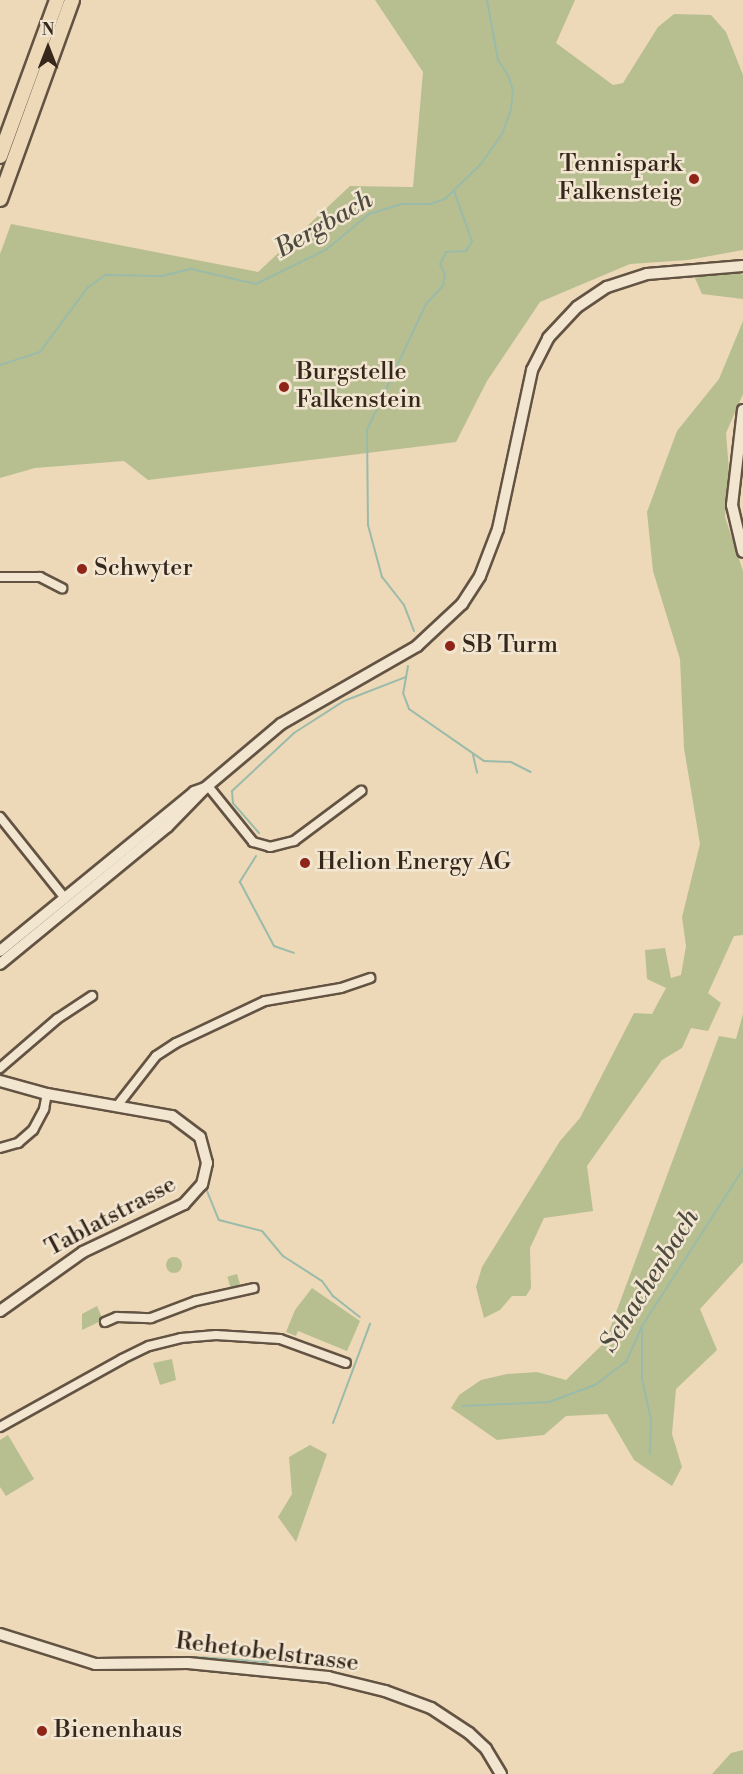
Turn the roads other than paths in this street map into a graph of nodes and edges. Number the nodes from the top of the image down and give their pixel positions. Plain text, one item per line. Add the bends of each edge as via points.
1 (57, 0) edge
2 (72, 0) edge
3 (0, 156) edge
4 (0, 199) edge
5 (743, 266) edge
6 (743, 410) edge
7 (743, 552) edge
8 (0, 577) edge
9 (62, 588) dead end
10 (206, 787) junction
11 (361, 790) dead end
12 (0, 817) edge
13 (69, 900) junction
14 (0, 951) edge
15 (0, 964) edge
16 (370, 978) dead end
17 (92, 996) dead end
18 (0, 1068) edge
19 (0, 1081) edge
20 (47, 1094) junction
21 (117, 1106) junction
22 (0, 1148) edge
23 (254, 1288) dead end
24 (0, 1311) edge
25 (105, 1322) dead end
26 (346, 1363) dead end
27 (0, 1427) edge
28 (0, 1634) edge
29 (501, 1774) edge

1 - 3 highway
2 - 4 highway
5 - 10 main road via 695,267 625,280 592,296 560,323 532,370 498,529 480,576 462,604 417,646 297,712
6 - 7 main road via 732,505
8 - 9 street via 40,577
10 - 11 street via 253,842 270,847 294,841
10 - 13 main road via 167,827
12 - 13 street
13 - 14 main road
13 - 15 main road
16 - 21 street via 341,988 265,1001 176,1043 156,1056
17 - 18 street via 57,1019
19 - 20 main road, Tablatstrasse
20 - 21 main road, Tablatstrasse
20 - 22 street via 33,1130 18,1143
21 - 24 main road, Tablatstrasse via 172,1116 191,1126 206,1150 202,1184 184,1204 83,1252
23 - 25 street via 196,1301 151,1318 117,1317
26 - 27 street via 280,1339 216,1335 181,1338 149,1346 122,1359
28 - 29 main road, Rehetobelstrasse via 95,1664 200,1664 328,1677 385,1691 431,1708 469,1733 486,1749

